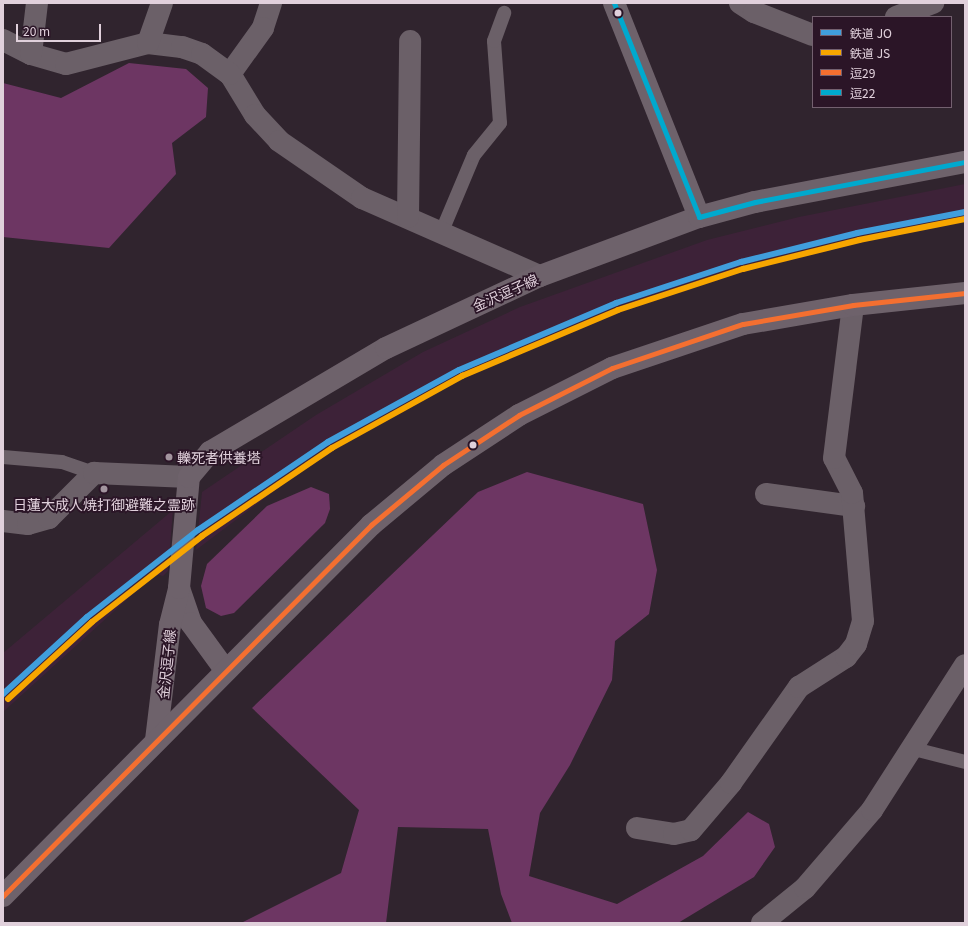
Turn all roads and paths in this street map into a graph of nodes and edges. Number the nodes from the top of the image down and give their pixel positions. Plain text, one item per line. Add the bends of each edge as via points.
1 (38, 3) edge
2 (162, 3) edge
3 (271, 3) edge
4 (614, 3) edge
5 (740, 3) edge
6 (933, 3) edge
7 (504, 13) dead end
8 (899, 16) edge
9 (812, 35) edge
10 (3, 40) edge
11 (410, 41) dead end
12 (148, 43) junction
13 (31, 54) junction
14 (230, 74) junction
15 (965, 162) edge
16 (408, 217) junction
17 (699, 218) junction
18 (442, 231) junction
19 (540, 276) junction
20 (965, 293) edge
21 (853, 305) junction
22 (3, 457) edge
23 (94, 473) junction
24 (190, 477) junction
25 (766, 494) dead end
26 (854, 506) junction
27 (3, 521) edge
28 (178, 588) junction
29 (965, 665) edge
30 (226, 671) junction
31 (156, 740) junction
32 (914, 749) junction
33 (965, 762) edge
34 (637, 828) dead end
35 (3, 896) edge
36 (762, 923) edge

1 - 13 street
2 - 12 street
3 - 14 street via 263,28
4 - 17 main road
5 - 9 street via 754,12
6 - 8 street
7 - 18 lane via 494,41 500,123 474,155
10 - 13 street
11 - 16 street
12 - 13 street via 66,64
12 - 14 street via 202,54
14 - 16 street via 250,109 279,141 362,198
15 - 17 main road, 金沢逗子線 via 755,202
16 - 18 street
17 - 19 main road, 金沢逗子線
18 - 19 street
19 - 24 main road, 金沢逗子線 via 386,348 210,452
20 - 21 main road
21 - 26 street via 834,458 852,493
21 - 30 main road via 795,313 704,335 612,368 519,415 406,493 340,555
22 - 23 lane via 62,462
23 - 24 street
23 - 27 street via 49,518 28,524
24 - 28 main road, 金沢逗子線
25 - 26 street
26 - 34 street via 863,621 856,644 846,657 799,687 732,783 691,830 674,834
28 - 30 main road, 金沢逗子線 via 191,623
28 - 31 main road, 金沢逗子線 via 170,625
29 - 32 street
30 - 31 main road
31 - 35 main road
32 - 33 lane
32 - 36 street via 872,810 805,888

